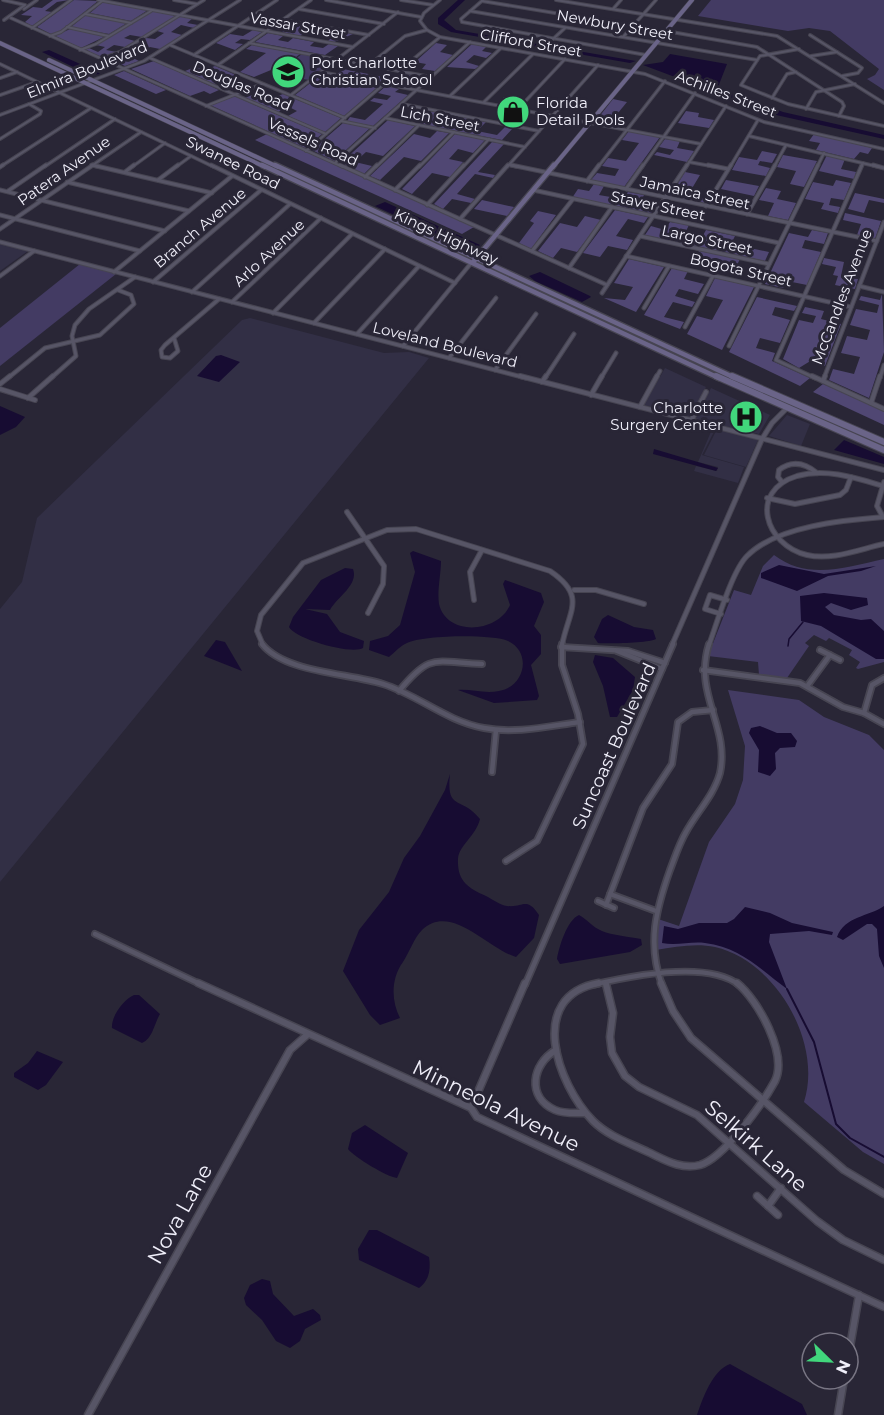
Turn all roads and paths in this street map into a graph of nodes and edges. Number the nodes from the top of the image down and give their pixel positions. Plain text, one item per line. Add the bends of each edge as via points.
1 (3, 0) edge
2 (37, 0) edge
3 (71, 0) edge
4 (98, 0) edge
5 (174, 0) edge
6 (204, 0) edge
7 (240, 0) edge
8 (277, 0) edge
9 (311, 0) edge
10 (326, 0) edge
11 (401, 0) edge
12 (440, 0) edge
13 (483, 0) edge
14 (556, 0) edge
15 (587, 0) edge
16 (621, 0) edge
17 (656, 0) edge
18 (692, 0) edge
19 (102, 1) edge
20 (197, 4) junction
21 (582, 4) junction
22 (433, 5) junction
23 (299, 9) junction
24 (613, 9) junction
25 (153, 10) junction
26 (398, 12) junction
27 (470, 12) junction
28 (85, 14) junction
29 (643, 14) junction
30 (180, 15) junction
31 (421, 16) junction
32 (5, 19) edge
33 (676, 19) junction
34 (208, 20) junction
35 (283, 20) junction
36 (131, 23) junction
37 (384, 24) junction
38 (0, 26) edge
39 (238, 26) junction
40 (633, 26) junction
41 (67, 27) junction
42 (32, 28) junction
43 (565, 28) junction
44 (427, 30) junction
45 (266, 31) junction
46 (666, 31) junction
47 (369, 35) junction
48 (810, 35) dead end
49 (50, 36) junction
50 (110, 36) junction
51 (440, 36) junction
52 (623, 37) junction
53 (0, 38) edge
54 (553, 39) junction
55 (470, 42) junction
56 (0, 43) edge
57 (249, 43) junction
58 (656, 43) junction
59 (170, 45) junction
60 (353, 47) junction
61 (501, 48) junction
62 (799, 49) junction
63 (80, 50) junction
64 (837, 52) junction
65 (533, 54) junction
66 (769, 54) junction
67 (194, 55) junction
68 (646, 55) junction
69 (811, 56) junction
70 (150, 58) junction
71 (101, 59) junction
72 (565, 59) junction
73 (337, 60) junction
74 (757, 60) junction
75 (0, 64) edge
76 (218, 65) junction
77 (368, 65) junction
78 (598, 65) junction
79 (124, 69) junction
80 (399, 71) junction
81 (632, 71) junction
82 (17, 72) junction
83 (321, 72) junction
84 (796, 72) junction
85 (842, 76) junction
86 (431, 77) junction
87 (0, 78) edge
88 (92, 81) junction
89 (664, 81) junction
90 (38, 82) junction
91 (86, 83) junction
92 (262, 83) junction
93 (384, 84) junction
94 (855, 84) junction
95 (417, 90) junction
96 (823, 90) junction
97 (60, 93) junction
98 (695, 93) junction
99 (234, 94) junction
100 (0, 95) edge
101 (291, 95) junction
102 (450, 96) junction
103 (772, 98) junction
104 (484, 102) junction
105 (29, 104) junction
106 (402, 104) junction
107 (884, 104) edge
108 (206, 106) junction
109 (726, 106) junction
110 (91, 108) junction
111 (518, 109) junction
112 (806, 109) junction
113 (0, 115) edge
114 (553, 116) junction
115 (839, 116) junction
116 (345, 118) junction
117 (385, 118) junction
118 (115, 119) junction
119 (758, 120) junction
120 (341, 121) junction
121 (589, 123) junction
122 (419, 125) junction
123 (884, 126) edge
124 (375, 128) junction
125 (626, 130) junction
126 (539, 131) junction
127 (141, 132) junction
128 (454, 132) junction
129 (326, 134) junction
130 (748, 136) junction
131 (663, 137) junction
132 (0, 139) edge
133 (489, 139) junction
134 (165, 143) junction
135 (701, 144) junction
136 (786, 145) junction
137 (525, 147) junction
138 (884, 149) edge
139 (306, 151) junction
140 (824, 153) junction
141 (191, 156) junction
142 (689, 162) junction
143 (335, 163) junction
144 (863, 163) junction
145 (92, 165) junction
146 (509, 165) junction
147 (0, 167) edge
148 (884, 168) edge
149 (728, 169) junction
150 (125, 172) junction
151 (547, 173) junction
152 (232, 176) junction
153 (365, 177) junction
154 (158, 180) junction
155 (587, 181) junction
156 (67, 182) junction
157 (261, 189) junction
158 (626, 189) junction
159 (0, 190) edge
160 (395, 190) junction
161 (533, 190) junction
162 (8, 191) junction
163 (212, 193) junction
164 (665, 197) junction
165 (573, 199) junction
166 (41, 200) junction
167 (290, 204) junction
168 (427, 205) junction
169 (706, 206) junction
170 (612, 207) junction
171 (189, 211) junction
172 (747, 214) junction
173 (0, 215) edge
174 (653, 216) junction
175 (321, 218) junction
176 (14, 219) junction
177 (460, 219) junction
178 (884, 222) edge
179 (789, 223) junction
180 (0, 229) edge
181 (165, 231) junction
182 (832, 232) junction
183 (352, 234) junction
184 (495, 235) junction
185 (640, 236) junction
186 (877, 241) junction
187 (0, 242) edge
188 (779, 243) junction
189 (385, 249) junction
190 (34, 251) junction
191 (140, 251) junction
192 (532, 251) junction
193 (626, 256) junction
194 (474, 260) junction
195 (769, 264) junction
196 (419, 266) junction
197 (669, 266) junction
198 (569, 268) junction
199 (114, 272) junction
200 (0, 276) edge
201 (713, 276) junction
202 (130, 279) junction
203 (153, 282) junction
204 (455, 283) junction
205 (607, 285) junction
206 (758, 286) junction
207 (859, 286) junction
208 (117, 290) junction
209 (192, 292) junction
210 (884, 292) edge
211 (602, 293) dead end
212 (804, 296) junction
213 (496, 298) dead end
214 (219, 299) junction
215 (232, 302) junction
216 (851, 307) junction
217 (644, 308) dead end
218 (273, 313) junction
219 (536, 314) dead end
220 (314, 323) junction
221 (685, 327) dead end
222 (357, 334) junction
223 (574, 334) dead end
224 (174, 338) junction
225 (72, 342) junction
226 (403, 346) junction
227 (729, 346) dead end
228 (616, 354) dead end
229 (449, 358) junction
230 (884, 365) edge
231 (495, 370) junction
232 (660, 371) dead end
233 (823, 381) junction
234 (542, 382) junction
235 (0, 384) edge
236 (0, 389) edge
237 (706, 392) dead end
238 (591, 395) junction
239 (28, 398) junction
240 (35, 400) dead end
241 (794, 401) junction
242 (871, 403) junction
243 (640, 407) junction
244 (788, 407) junction
245 (884, 409) edge
246 (691, 421) junction
247 (762, 439) junction
248 (884, 442) edge
249 (884, 450) edge
250 (884, 470) edge
251 (817, 473) junction
252 (851, 477) junction
253 (782, 482) junction
254 (883, 484) edge
255 (767, 498) junction
256 (347, 512) dead end
257 (884, 517) edge
258 (778, 536) junction
259 (365, 538) junction
260 (884, 544) edge
261 (482, 550) junction
262 (574, 590) junction
263 (696, 590) junction
264 (710, 595) junction
265 (474, 600) dead end
266 (727, 600) junction
267 (645, 604) dead end
268 (368, 613) dead end
269 (721, 614) junction
270 (561, 647) junction
271 (820, 650) dead end
272 (617, 651) junction
273 (638, 654) junction
274 (830, 655) junction
275 (651, 658) junction
276 (636, 660) junction
277 (840, 660) dead end
278 (665, 663) junction
279 (482, 664) dead end
280 (648, 664) junction
281 (662, 669) junction
282 (703, 670) junction
283 (884, 678) edge
284 (808, 685) junction
285 (399, 691) junction
286 (713, 710) junction
287 (864, 713) junction
288 (580, 722) junction
289 (884, 724) edge
290 (496, 730) junction
291 (492, 772) dead end
292 (506, 861) dead end
293 (610, 894) junction
294 (598, 901) dead end
295 (606, 904) junction
296 (614, 908) dead end
297 (656, 911) junction
298 (95, 934) dead end
299 (659, 976) junction
300 (606, 984) junction
301 (307, 1035) junction
302 (556, 1050) junction
303 (762, 1100) junction
304 (471, 1108) junction
305 (585, 1113) junction
306 (728, 1141) junction
307 (781, 1188) junction
308 (884, 1194) edge
309 (757, 1196) dead end
310 (768, 1206) junction
311 (778, 1215) dead end
312 (884, 1260) edge
313 (859, 1295) junction
314 (884, 1306) edge
315 (853, 1331) edge
316 (842, 1391) edge
317 (88, 1415) edge
318 (838, 1415) edge

1 - 32 street via 25,5
2 - 32 street
3 - 42 street
4 - 19 street, Vassar Street
5 - 20 street
6 - 20 street
7 - 34 street, Elmira Boulevard
8 - 39 street
9 - 23 street
10 - 26 street
11 - 22 street
12 - 22 street
13 - 27 street
13 - 40 street
14 - 21 street
15 - 21 street
16 - 24 street
17 - 29 street
18 - 33 main road
19 - 25 street, Vassar Street
19 - 28 street
20 - 30 street
21 - 24 street
22 - 31 street
23 - 35 street
23 - 37 street
24 - 29 street
25 - 30 street, Vassar Street
25 - 36 street
26 - 31 street
26 - 37 street
27 - 43 street, Newbury Street
27 - 54 street via 462,21
28 - 36 street
28 - 41 street
29 - 33 street
29 - 40 street
30 - 34 street, Vassar Street
30 - 71 street via 120,52
31 - 44 street via 421,24
32 - 38 street
32 - 42 street, Vessels Road
33 - 46 main road
33 - 62 street via 777,36
34 - 39 street, Vassar Street
34 - 59 street, Elmira Boulevard
35 - 45 street
35 - 47 street
36 - 50 street
37 - 47 street
39 - 45 street, Vassar Street
39 - 67 street
40 - 52 street
41 - 49 street
41 - 50 street
42 - 49 street, Vessels Road
43 - 52 street, Newbury Street
43 - 54 street
44 - 51 street, Clifford Street
44 - 77 street via 406,35
45 - 57 street
45 - 60 street, Vassar Street
46 - 58 main road
46 - 66 street via 758,47
47 - 60 street
48 - 64 street
49 - 63 street, Vessels Road
50 - 63 street
51 - 55 street, Clifford Street
51 - 80 street
52 - 58 street, Newbury Street
53 - 88 main road, Kings Highway
54 - 68 street
55 - 61 street, Clifford Street
55 - 86 street
56 - 91 main road, Kings Highway
57 - 73 street
57 - 76 street
58 - 68 main road
58 - 74 street, Newbury Street
59 - 67 street
59 - 70 street, Elmira Boulevard
60 - 73 street
61 - 65 street, Clifford Street
61 - 102 street
62 - 66 street
62 - 69 street
63 - 71 street, Vessels Road
64 - 69 street
64 - 85 street via 862,69
65 - 72 street, Clifford Street
65 - 104 street
66 - 74 street
66 - 84 street
67 - 76 street
68 - 81 main road
69 - 85 street
70 - 79 street, Elmira Boulevard
70 - 99 street, Douglas Road
71 - 79 street, Vessels Road
72 - 78 street, Clifford Street
72 - 111 street
73 - 77 street
73 - 83 street
74 - 103 street via 741,85
75 - 82 street, Swanee Road
76 - 92 street
77 - 80 street
78 - 81 street, Clifford Street
78 - 114 street
79 - 88 street, Elmira Boulevard
79 - 108 street, Vessels Road
80 - 86 street
81 - 89 street, Achilles Street
81 - 121 main road
82 - 87 street
82 - 90 street, Swanee Road
83 - 93 street
83 - 101 street
84 - 96 street
84 - 103 street via 787,74
85 - 94 street
86 - 95 street
88 - 91 street, Elmira Boulevard
88 - 194 main road, Kings Highway
89 - 98 street, Achilles Street
89 - 125 street
90 - 97 street, Swanee Road
90 - 100 street
91 - 97 street, Elmira Boulevard
91 - 194 main road, Kings Highway
92 - 99 street
92 - 101 street
93 - 95 street
93 - 116 street
94 - 96 street
94 - 107 street
95 - 102 street
95 - 106 street
96 - 112 street via 816,92
96 - 115 street via 843,104
97 - 105 street, Elmira Boulevard
97 - 110 street, Swanee Road
98 - 109 street, Achilles Street
98 - 131 street
99 - 108 street
99 - 129 street, Douglas Road
101 - 116 street
102 - 104 street
103 - 112 street
104 - 111 street
105 - 113 street, Elmira Boulevard
105 - 132 street via 39,109 40,114
106 - 117 street
106 - 126 street
108 - 139 street, Vessels Road
109 - 119 street, Achilles Street
109 - 135 street
110 - 118 street, Swanee Road
110 - 147 street
111 - 114 street
112 - 115 street
114 - 121 street
114 - 126 street
115 - 123 street
116 - 120 street
117 - 122 street, Lich Street
117 - 124 street
118 - 127 street, Swanee Road
118 - 162 street
119 - 130 street
119 - 138 street, Achilles Street
120 - 124 street
120 - 129 street
121 - 125 street
121 - 151 main road
122 - 128 street, Lich Street
122 - 153 street
124 - 143 street
125 - 131 street
125 - 155 street
126 - 137 street
127 - 134 street, Swanee Road
127 - 145 street, Patera Avenue
128 - 133 street, Lich Street
128 - 160 street
129 - 139 street
130 - 136 street
130 - 149 street
131 - 135 street
131 - 158 street
133 - 137 street, Lich Street
133 - 168 street
134 - 141 street, Swanee Road
134 - 150 street
135 - 142 street
136 - 140 street
136 - 172 street
137 - 146 street
139 - 143 street, Vessels Road
140 - 144 street
140 - 179 street
141 - 152 street, Swanee Road
141 - 154 street
142 - 149 street
142 - 164 street
143 - 153 street, Vessels Road
144 - 148 street
144 - 182 street
145 - 150 street
145 - 156 street, Patera Avenue
146 - 151 street, Jamaica Street
146 - 177 street
149 - 169 street
150 - 154 street
151 - 155 street, Jamaica Street
151 - 161 main road
152 - 157 street, Swanee Road
152 - 163 street
153 - 160 street, Vessels Road
154 - 163 street
155 - 158 street, Jamaica Street
156 - 166 street, Patera Avenue
156 - 171 street
157 - 167 street, Swanee Road
157 - 203 street, Branch Avenue
158 - 164 street, Jamaica Street
159 - 162 street
160 - 168 street, Vessels Road
161 - 165 street, Staver Street
161 - 184 main road
162 - 166 street
163 - 171 street
164 - 169 street, Jamaica Street
164 - 174 street
165 - 170 street, Staver Street
165 - 192 street
166 - 176 street, Patera Avenue
166 - 181 street
167 - 175 street, Swanee Road
167 - 209 street
168 - 177 street, Vessels Road
169 - 172 street, Jamaica Street
170 - 174 street, Staver Street
170 - 198 street
171 - 181 street
172 - 179 street, Jamaica Street
173 - 176 street
174 - 185 street
174 - 188 street, Staver Street
175 - 183 street, Swanee Road
175 - 215 street, Arlo Avenue
176 - 180 street, Patera Avenue
176 - 191 street
177 - 184 street, Vessels Road
178 - 186 street, McCandles Avenue
179 - 182 street, Jamaica Street
179 - 188 street
181 - 191 street
182 - 186 street, Jamaica Street
182 - 212 street
183 - 189 street, Swanee Road
183 - 218 street
184 - 192 street, Vessels Road
184 - 194 main road
185 - 193 street
185 - 195 street, Largo Street
186 - 207 street, McCandles Avenue
187 - 190 street, Loveland Boulevard
188 - 195 street
189 - 196 street, Swanee Road
189 - 220 street
190 - 199 street, Loveland Boulevard
190 - 200 street
191 - 199 street
192 - 198 street, Vessels Road
193 - 197 street, Bogota Street
193 - 205 street
194 - 204 street
194 - 241 main road, Kings Highway
194 - 244 main road, Kings Highway via 663,353
195 - 206 street
196 - 204 street, Swanee Road
196 - 222 street
197 - 201 street, Bogota Street
197 - 217 street
198 - 205 street, Vessels Road
199 - 202 street, Loveland Boulevard
201 - 206 street, Bogota Street
201 - 221 street
202 - 203 street, Loveland Boulevard
202 - 208 street
203 - 209 street, Loveland Boulevard
204 - 226 street
205 - 211 street
206 - 212 street, Bogota Street
206 - 227 street
207 - 210 street
207 - 216 street, McCandles Avenue
208 - 225 street via 78,321
208 - 225 street via 133,298 130,310 97,337
209 - 214 street, Loveland Boulevard
212 - 216 street, Bogota Street
212 - 233 street via 776,360
213 - 229 street
214 - 215 street, Loveland Boulevard
214 - 224 street
215 - 218 street, Loveland Boulevard
216 - 233 street, McCandles Avenue
218 - 220 street, Loveland Boulevard
219 - 231 street
220 - 222 street, Loveland Boulevard
222 - 226 street, Loveland Boulevard
223 - 234 street
224 - 224 street via 161,350 162,357 176,354
225 - 235 street via 39,351
225 - 239 street via 76,356
226 - 229 street, Loveland Boulevard
228 - 238 street
229 - 231 street, Loveland Boulevard
230 - 242 street
231 - 234 street, Loveland Boulevard
232 - 243 street
233 - 242 street
234 - 238 street, Loveland Boulevard
236 - 239 street
237 - 246 street
238 - 243 street, Loveland Boulevard
239 - 240 street
241 - 244 street, Suncoast Boulevard
241 - 248 main road, Kings Highway
242 - 245 street
243 - 246 street, Loveland Boulevard
244 - 247 street, Suncoast Boulevard
244 - 249 main road, Kings Highway
246 - 247 street, Loveland Boulevard
247 - 250 street, Loveland Boulevard
247 - 263 street, Suncoast Boulevard
251 - 252 street
251 - 253 street
251 - 253 street via 805,465 789,464 779,470
252 - 254 street
252 - 255 street via 840,495 795,504
253 - 255 street
254 - 257 street via 877,506
255 - 258 street via 766,516
256 - 259 street
257 - 258 street
258 - 260 street via 793,550 810,556
258 - 266 street via 747,555
259 - 261 street via 407,528
259 - 268 street via 384,566 385,574
259 - 285 street via 303,562 261,615 257,631 267,650 281,658 366,678
261 - 262 street via 550,571
261 - 265 street via 470,572
262 - 267 street via 596,590
262 - 270 street via 575,605
263 - 264 street
263 - 278 street, Suncoast Boulevard
264 - 266 street
264 - 269 street via 705,609
266 - 269 street
269 - 282 street
270 - 272 street
270 - 288 street via 562,665
271 - 274 street
272 - 273 street
272 - 276 street
273 - 275 street
273 - 276 street
274 - 277 street
274 - 284 street
275 - 278 street
275 - 280 street
276 - 280 street
278 - 281 street, Suncoast Boulevard
279 - 285 street via 428,663 417,669
280 - 281 street
281 - 304 street, Suncoast Boulevard
282 - 284 street
282 - 286 street
283 - 287 street via 872,686
284 - 287 street via 837,704
285 - 290 street via 440,713
286 - 293 street via 692,712 678,722 672,764 643,807
286 - 297 street via 722,748 717,781 681,842
287 - 289 street
288 - 290 street
288 - 292 street via 583,744 544,828 529,849
290 - 291 street
293 - 295 street
293 - 297 street
294 - 295 street
295 - 296 street
297 - 299 street via 653,947
298 - 301 street, Minneola Avenue
299 - 300 street
299 - 303 street via 668,1002 686,1031
299 - 303 street via 717,973 740,984 752,996 778,1056 775,1080
300 - 302 street via 579,988 567,997 557,1017
300 - 306 street, Selkirk Lane via 613,1013 610,1045 619,1069 639,1087 697,1115
301 - 304 street, Minneola Avenue
301 - 317 street, Nova Lane via 290,1050
302 - 305 street via 568,1089
302 - 305 street via 537,1066 536,1090 554,1110
303 - 306 street
303 - 308 street via 844,1170
304 - 313 street, Minneola Avenue via 477,1117
305 - 306 street via 611,1135 681,1166 707,1162
306 - 307 street, Selkirk Lane
307 - 310 street
307 - 312 street, Selkirk Lane via 826,1227
309 - 310 street
310 - 311 street
313 - 314 street, Minneola Avenue
313 - 315 street
316 - 318 street

